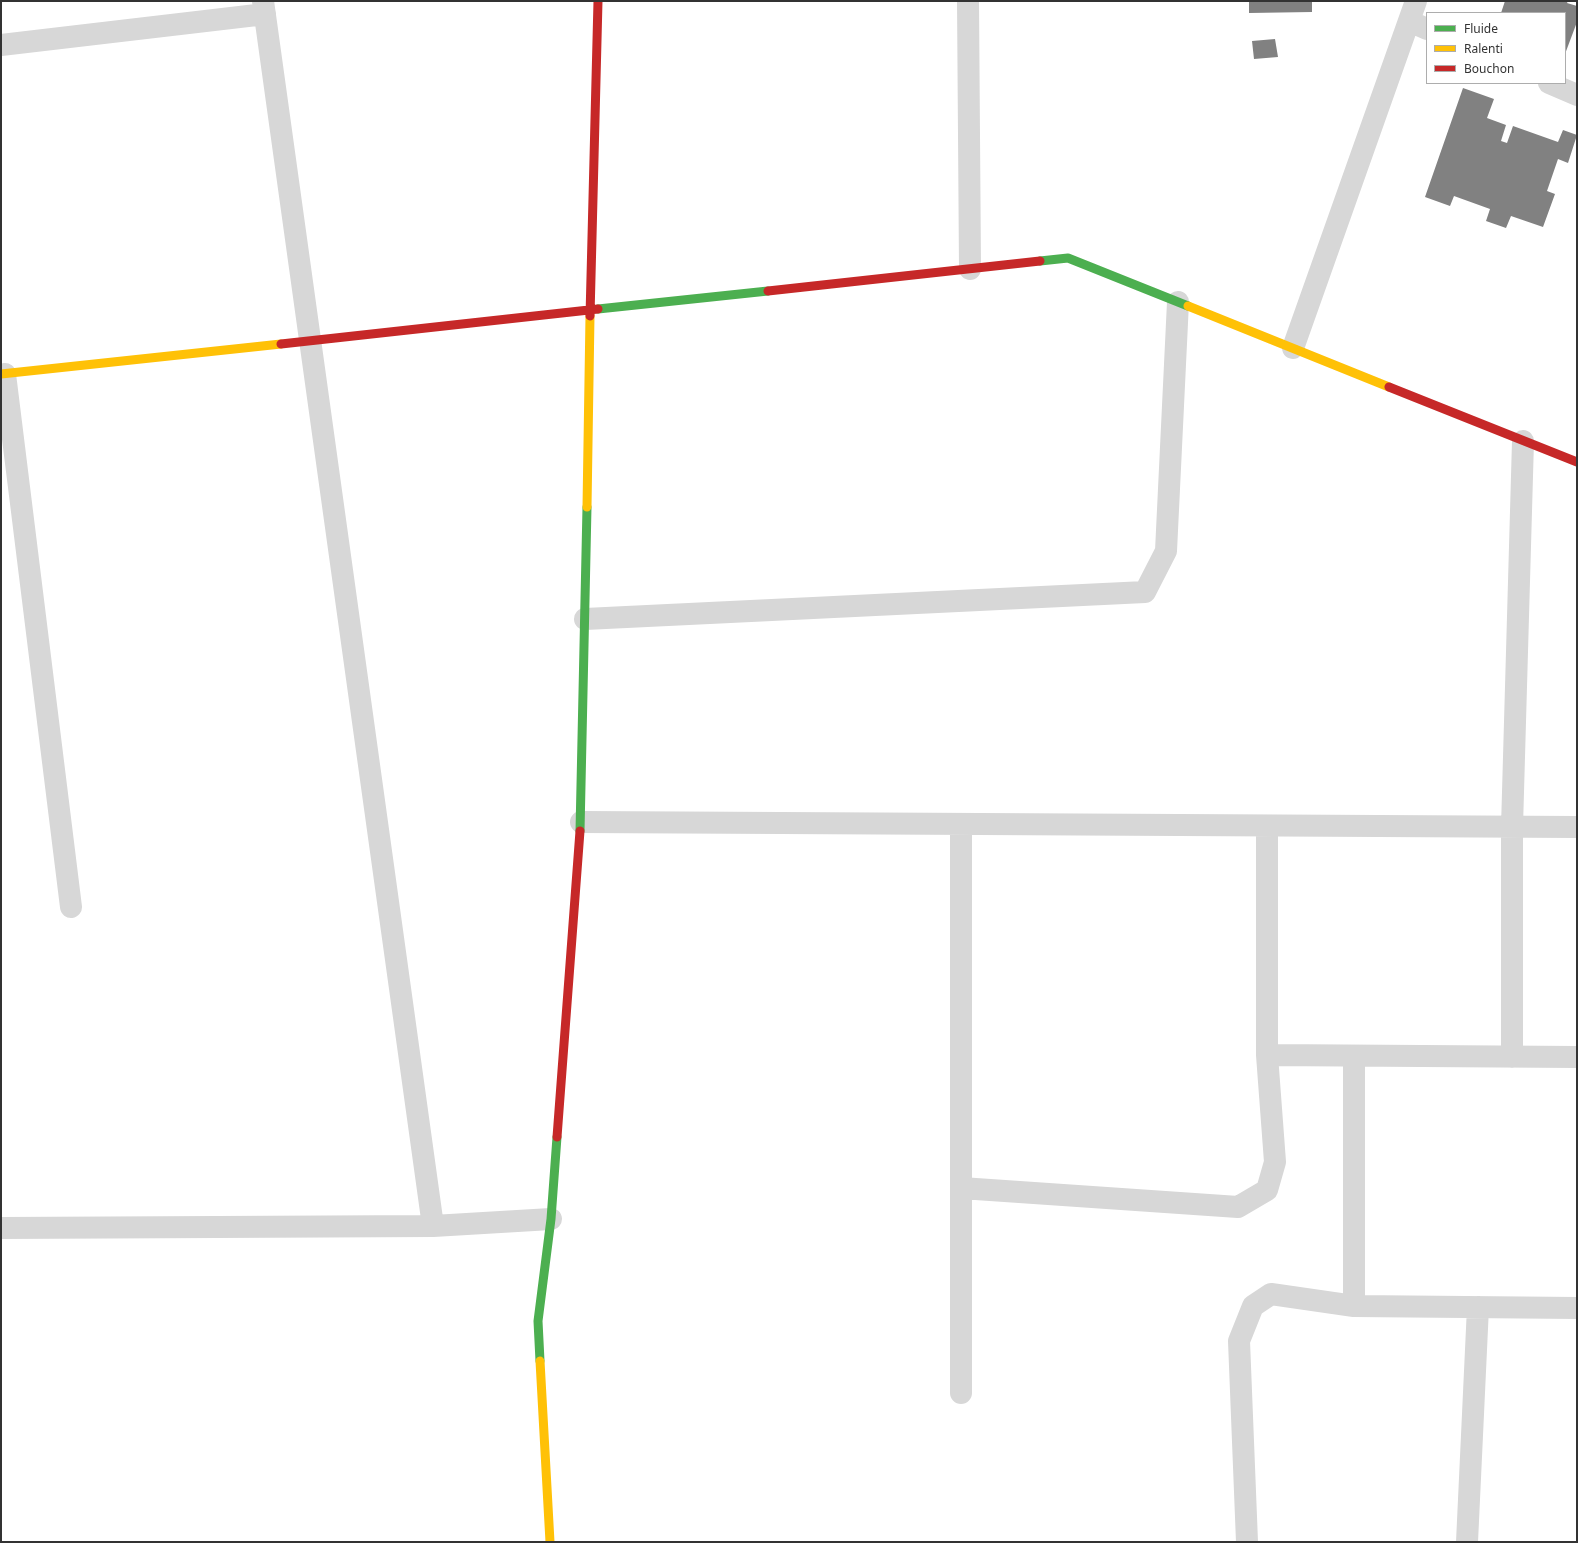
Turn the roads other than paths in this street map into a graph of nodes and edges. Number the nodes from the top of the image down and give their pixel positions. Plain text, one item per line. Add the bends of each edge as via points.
1 (598, 1) edge
2 (968, 1) edge
3 (1416, 1) edge
4 (264, 8) edge
5 (1418, 25) edge
6 (1, 45) edge
7 (1551, 84) edge
8 (1577, 96) edge
9 (970, 269) junction
10 (1178, 302) junction
11 (590, 310) junction
12 (310, 340) junction
13 (1293, 348) junction
14 (3, 374) edge
15 (1523, 441) junction
16 (1577, 462) edge
17 (585, 619) junction
18 (581, 822) junction
19 (960, 824) junction
20 (1267, 826) junction
21 (1512, 827) junction
22 (1577, 827) edge
23 (71, 907) dead end
24 (1267, 1055) junction
25 (1354, 1056) junction
26 (1512, 1057) junction
27 (1577, 1057) edge
28 (961, 1188) junction
29 (551, 1219) junction
30 (432, 1226) junction
31 (1, 1228) edge
32 (1354, 1306) junction
33 (1478, 1307) junction
34 (1577, 1308) edge
35 (961, 1393) dead end
36 (550, 1542) edge
37 (1247, 1542) edge
38 (1466, 1542) edge

1 - 11 main road
2 - 9 street
3 - 5 street
4 - 6 street
4 - 12 street
5 - 13 street
7 - 8 street
9 - 10 main road via 1068,258
9 - 11 main road
10 - 13 main road
10 - 17 street via 1166,551 1145,592
11 - 12 main road
11 - 17 main road
12 - 14 main road
12 - 30 street
13 - 15 main road
14 - 23 street
15 - 16 main road
15 - 21 street
17 - 18 main road
18 - 19 street
18 - 29 main road
19 - 20 street
19 - 28 street
20 - 21 street
20 - 24 street
21 - 22 street
21 - 26 street
24 - 25 street
24 - 28 street via 1275,1162 1267,1190 1238,1207
25 - 26 street
25 - 32 street
26 - 27 street
28 - 35 street
29 - 30 street
29 - 36 main road via 538,1321
30 - 31 street
32 - 33 street
32 - 37 street via 1271,1294 1253,1306 1239,1341
33 - 34 street
33 - 38 street

